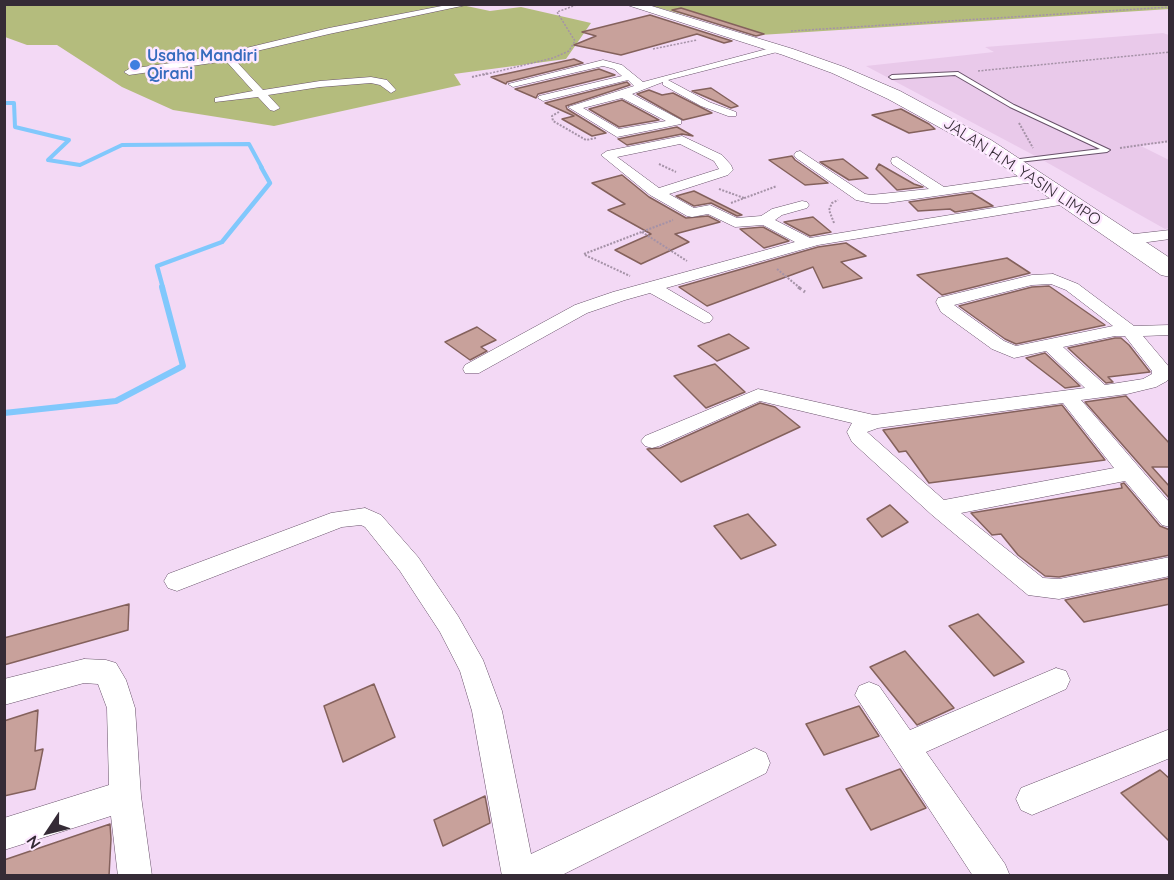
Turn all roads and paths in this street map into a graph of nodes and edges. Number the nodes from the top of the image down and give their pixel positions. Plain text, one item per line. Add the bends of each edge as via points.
1 (467, 4) edge
2 (579, 4) edge
3 (630, 4) edge
4 (1170, 7) edge
5 (791, 31) dead end
6 (730, 34) junction
7 (653, 49) dead end
8 (783, 50) junction
9 (1170, 52) edge
10 (228, 58) junction
11 (129, 72) dead end
12 (956, 73) junction
13 (629, 76) junction
14 (472, 77) dead end
15 (892, 77) dead end
16 (667, 83) junction
17 (513, 84) dead end
18 (647, 85) junction
19 (391, 90) dead end
20 (259, 93) junction
21 (623, 94) junction
22 (543, 98) dead end
23 (219, 100) dead end
24 (1012, 106) junction
25 (274, 108) dead end
26 (732, 114) dead end
27 (1170, 141) edge
28 (1107, 150) junction
29 (800, 155) dead end
30 (1041, 158) junction
31 (897, 161) dead end
32 (1012, 162) junction
33 (1034, 178) junction
34 (777, 186) dead end
35 (941, 191) junction
36 (856, 193) junction
37 (658, 194) junction
38 (1066, 200) junction
39 (801, 205) dead end
40 (710, 209) junction
41 (692, 213) junction
42 (765, 220) junction
43 (642, 232) junction
44 (1170, 234) edge
45 (848, 235) junction
46 (1126, 240) junction
47 (808, 243) junction
48 (762, 257) junction
49 (1170, 270) edge
50 (706, 273) junction
51 (652, 287) junction
52 (805, 292) dead end
53 (704, 318) dead end
54 (1170, 320) edge
55 (1123, 329) junction
56 (1170, 330) edge
57 (1049, 345) junction
58 (472, 369) dead end
59 (1165, 381) edge
60 (1100, 391) junction
61 (1068, 396) junction
62 (874, 422) junction
63 (652, 441) dead end
64 (1130, 473) junction
65 (940, 509) junction
66 (1170, 519) edge
67 (1170, 566) edge
68 (177, 580) dead end
69 (1056, 680) dead end
70 (4, 692) edge
71 (869, 695) dead end
72 (1170, 742) edge
73 (904, 747) junction
74 (755, 763) dead end
75 (125, 796) junction
76 (1032, 799) dead end
77 (4, 834) edge
78 (135, 876) edge
79 (521, 876) edge
80 (993, 876) edge

1 - 10 street via 319,33
2 - 14 path via 557,12 575,40 569,51
3 - 6 main road, JALAN H.M. YASIN LIMPO
4 - 5 path
6 - 7 path
6 - 8 main road, JALAN H.M. YASIN LIMPO
8 - 16 street
8 - 18 street
8 - 32 main road, JALAN H.M. YASIN LIMPO via 894,95
9 - 12 path
10 - 11 street
10 - 20 street
12 - 15 lane
12 - 24 lane
13 - 17 street via 614,65 597,64
13 - 18 street
13 - 22 street
16 - 18 street
16 - 26 street
18 - 21 street
19 - 20 street via 383,82 371,80
20 - 23 street
20 - 25 street
21 - 21 street via 674,119 677,122 617,133 574,107
24 - 28 lane
24 - 30 path via 1024,135
27 - 28 path
28 - 30 lane
29 - 36 street
30 - 32 lane
31 - 35 street
32 - 33 main road, JALAN H.M. YASIN LIMPO
33 - 35 street
33 - 38 main road, JALAN H.M. YASIN LIMPO
34 - 40 path
35 - 36 street via 878,199
36 - 45 path via 832,202 828,210 835,226
37 - 37 street via 723,172 726,166 718,158 680,140 607,155
37 - 41 street
38 - 45 street
38 - 46 main road, JALAN H.M. YASIN LIMPO
39 - 42 street
40 - 41 street
40 - 42 street via 735,223
41 - 43 path
42 - 47 street
43 - 50 path
43 - 51 path via 584,254
44 - 46 street
45 - 47 street
46 - 49 main road, JALAN H.M. YASIN LIMPO
47 - 48 street
48 - 50 street
48 - 52 path
50 - 51 street
51 - 53 street
51 - 58 street via 581,309
54 - 55 street
55 - 56 street
55 - 57 street
55 - 57 street via 1072,288 1053,279 1000,287 944,302 947,308 1009,350
55 - 59 street via 1162,370
57 - 60 street
59 - 60 street
60 - 61 street
61 - 62 street
61 - 64 street
62 - 63 street via 758,395
62 - 65 street via 860,428 859,437
64 - 65 street
64 - 66 street
65 - 67 street via 1037,588 1059,589
68 - 79 street via 339,519 365,516 373,521 409,564 473,669 487,711
69 - 73 street
70 - 75 street via 84,671 106,672 117,690 121,708
71 - 73 street
72 - 76 street
73 - 80 street
74 - 79 street
75 - 77 street
75 - 78 street

